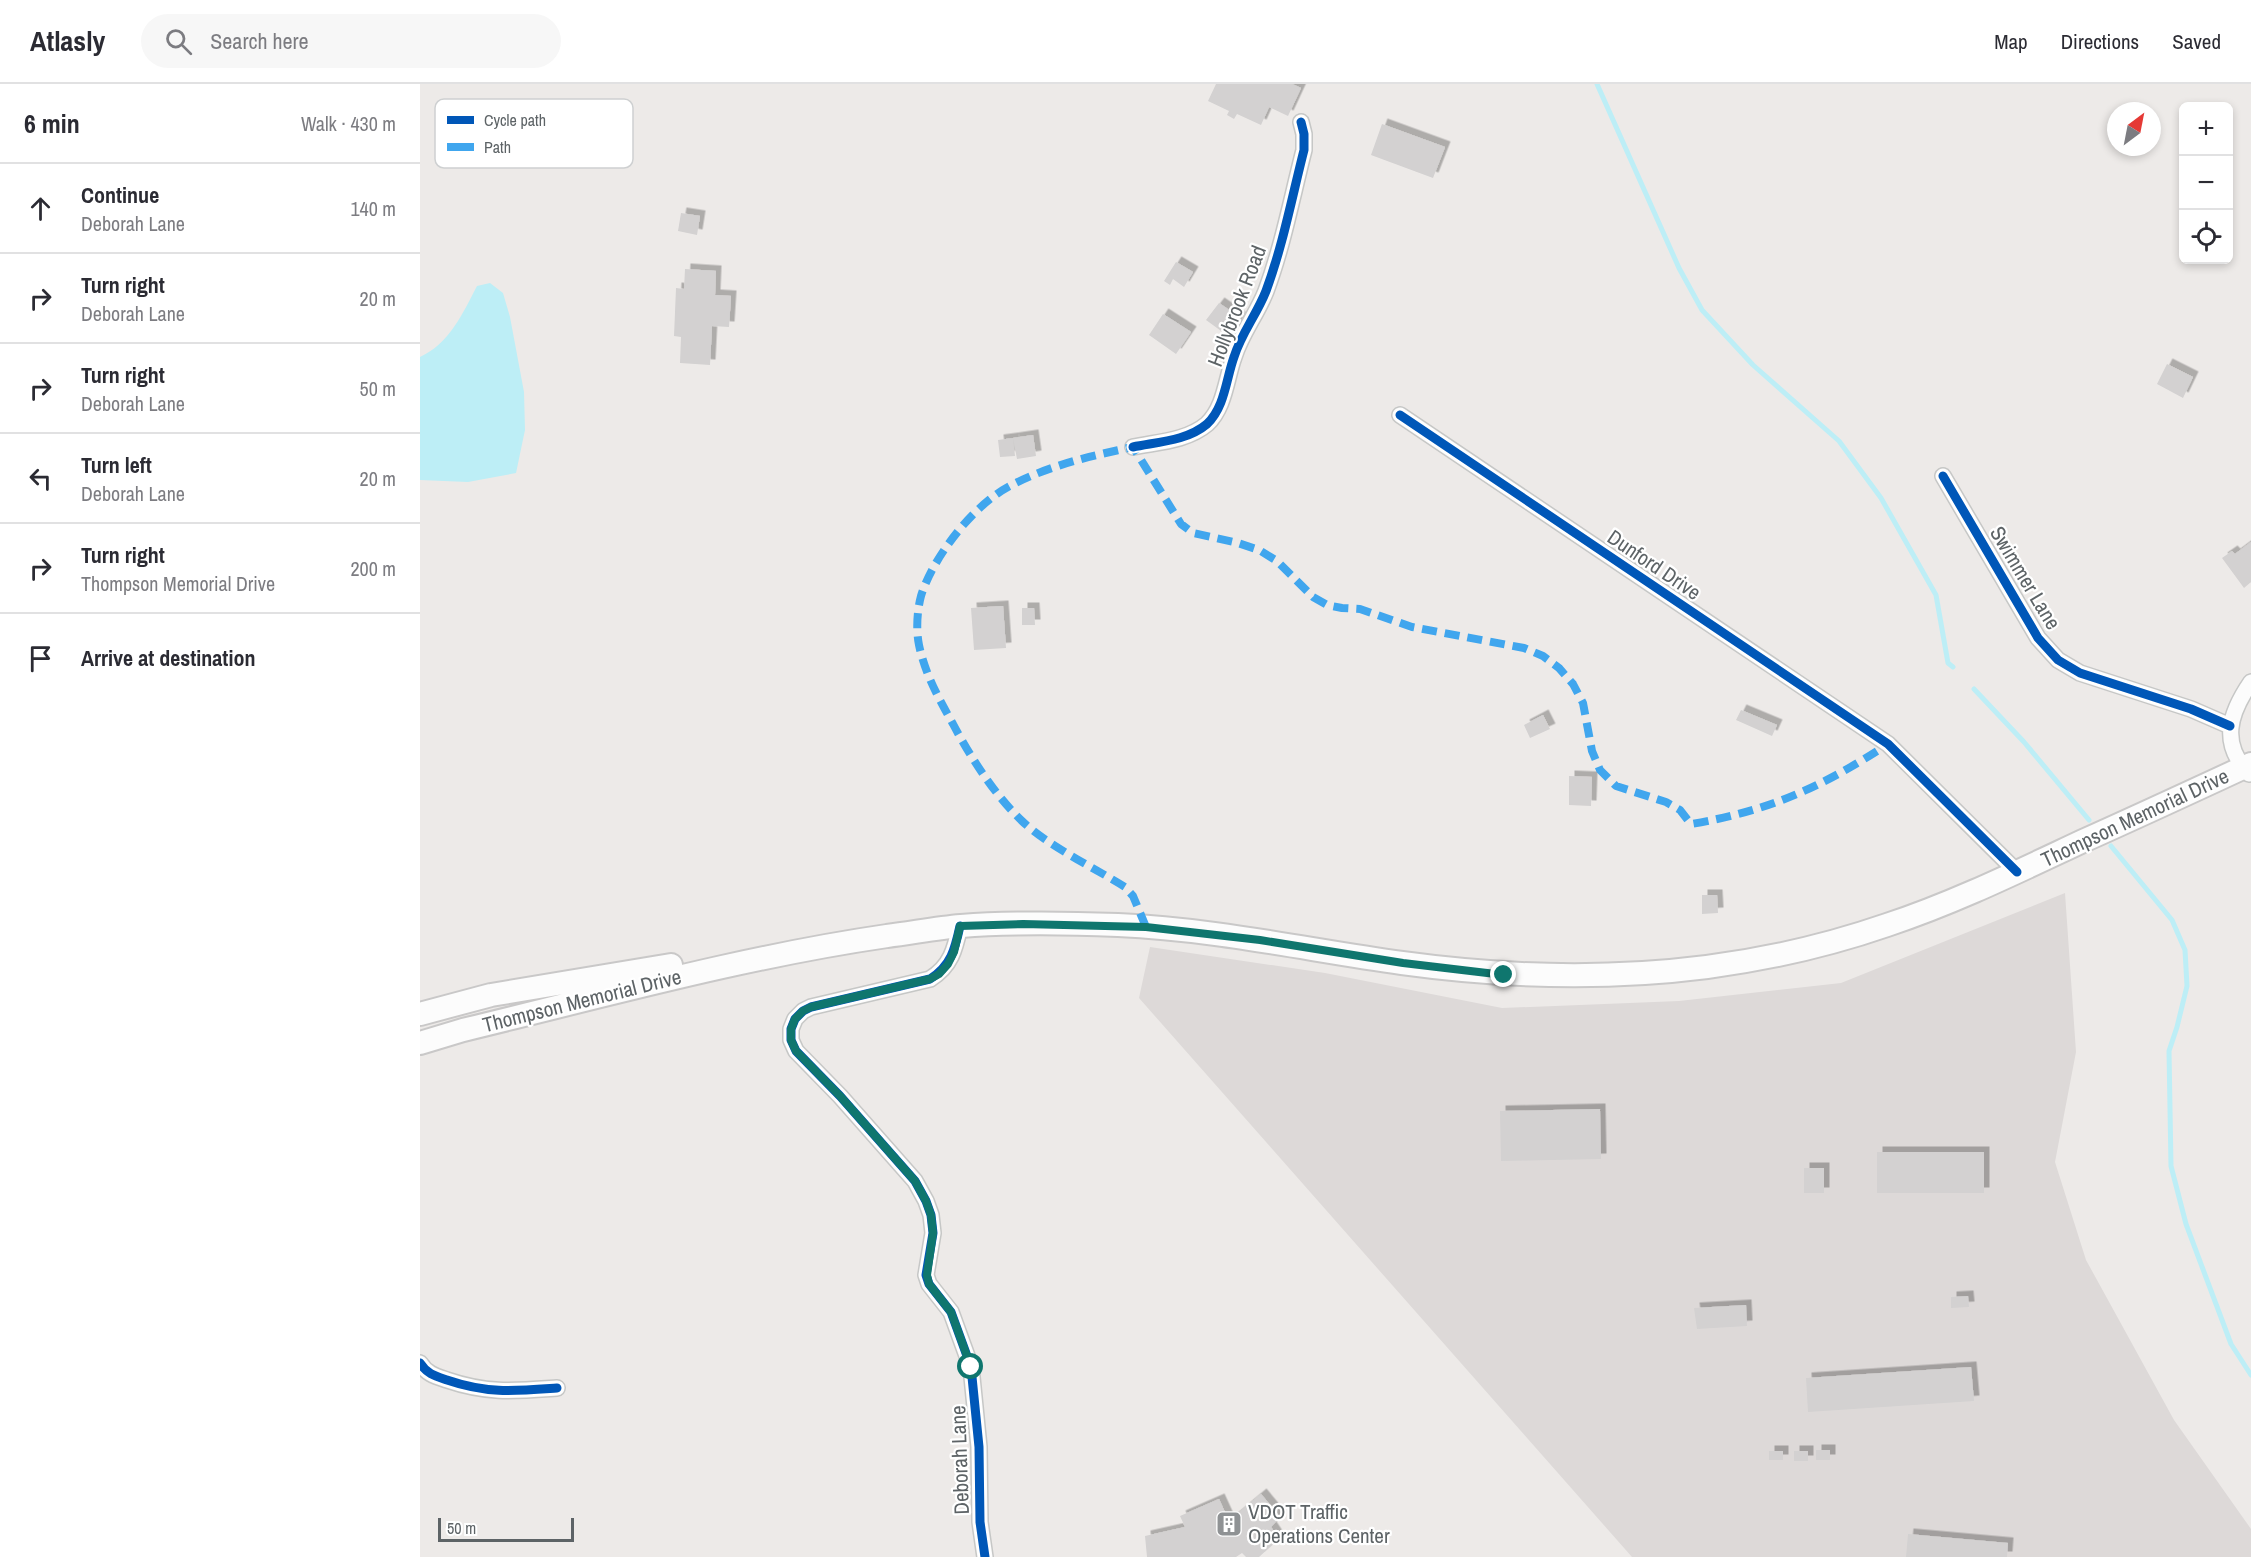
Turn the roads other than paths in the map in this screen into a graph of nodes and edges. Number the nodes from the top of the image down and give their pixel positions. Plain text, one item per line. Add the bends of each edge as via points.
1 (1300, 122) dead end
2 (1400, 415) dead end
3 (1133, 447) dead end
4 (1943, 476) dead end
5 (2251, 682) edge
6 (2230, 726) junction
7 (2248, 769) edge
8 (2018, 872) junction
9 (960, 926) junction
10 (744, 960) junction
11 (420, 1014) edge
12 (420, 1043) edge
13 (420, 1363) edge
14 (557, 1388) dead end
15 (985, 1557) edge

1 - 3 street, Hollybrook Road via 1304,150 1272,274 1234,355 1216,413 1208,423 1185,436
2 - 8 street, Dunford Drive via 1888,744
4 - 6 street, Swimmer Lane via 2038,638 2058,660 2080,673 2191,709
5 - 6 street
6 - 7 street via 2236,757
7 - 8 main road, Thompson Memorial Drive
8 - 9 main road, Thompson Memorial Drive via 1946,903 1836,941 1710,966 1608,976 1504,975 1146,927
9 - 10 main road, Thompson Memorial Drive
9 - 15 street, Deborah Lane via 954,952 939,974 811,1007 795,1019 791,1040 796,1051 915,1181 926,1201 933,1233 929,1284 951,1312 971,1367
10 - 11 main road, Thompson Memorial Drive via 691,962 558,983
10 - 12 main road, Thompson Memorial Drive
13 - 14 street via 432,1375 469,1388

